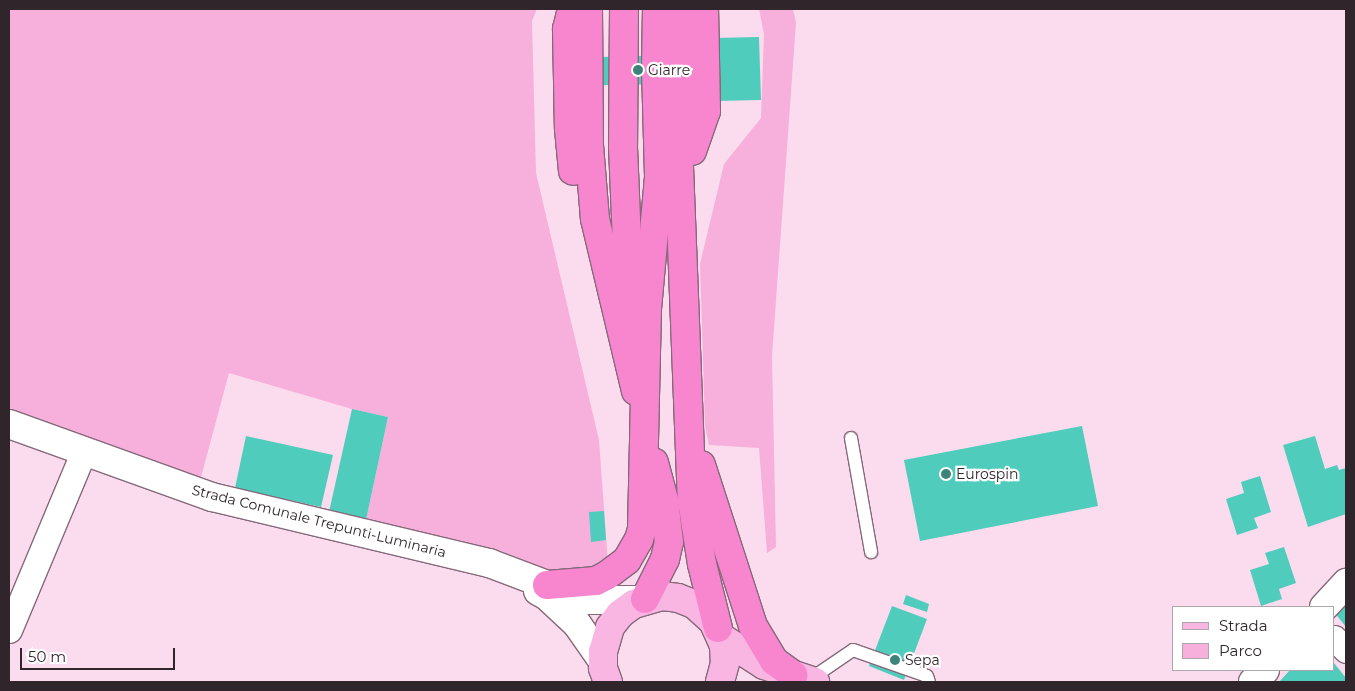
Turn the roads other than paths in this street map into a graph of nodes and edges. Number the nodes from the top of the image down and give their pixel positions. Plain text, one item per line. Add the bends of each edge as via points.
1 (572, 9) edge
2 (588, 9) edge
3 (606, 9) edge
4 (624, 9) edge
5 (643, 9) edge
6 (657, 9) edge
7 (679, 9) edge
8 (692, 9) edge
9 (704, 9) edge
10 (692, 151) junction
11 (683, 240) junction
12 (637, 301) junction
13 (618, 320) junction
14 (689, 416) junction
15 (644, 421) junction
16 (9, 424) edge
17 (851, 438) dead end
18 (84, 451) junction
19 (871, 552) dead end
20 (489, 563) junction
21 (1346, 583) edge
22 (547, 585) junction
23 (643, 599) junction
24 (1325, 606) edge
25 (9, 630) edge
26 (720, 633) junction
27 (1335, 639) edge
28 (1346, 650) edge
29 (605, 671) edge
30 (1264, 671) edge
31 (806, 679) edge
32 (720, 682) edge
33 (929, 682) edge
34 (1253, 682) edge

1 - 13 highway via 567,30 569,129 574,177 582,223
2 - 13 highway via 589,145 595,219
3 - 12 highway via 610,205
4 - 12 highway via 623,147
5 - 12 highway
6 - 12 highway via 659,176
7 - 11 highway via 679,156
8 - 10 highway
9 - 10 highway via 706,111
10 - 11 highway
11 - 14 highway
12 - 15 highway
13 - 15 highway
14 - 26 highway via 692,501 702,564
14 - 31 highway via 704,477 753,626 774,661
15 - 22 highway via 643,515 639,539 633,551 620,566 596,581
15 - 23 highway via 664,500 669,542 665,559
16 - 18 main road, Strada Comunale Trepunti-Luminaria
17 - 19 lane
18 - 20 main road, Strada Comunale Trepunti-Luminaria via 212,497
18 - 25 street
20 - 22 main road
20 - 29 main road via 547,596 577,624
21 - 24 main road
22 - 23 main road via 587,600
23 - 26 main road via 670,596 686,600 708,614
23 - 29 main road via 627,608 610,628 604,643
26 - 31 main road via 755,660
26 - 32 main road via 725,663
27 - 28 street
30 - 34 main road
31 - 33 lane via 853,650 927,676

